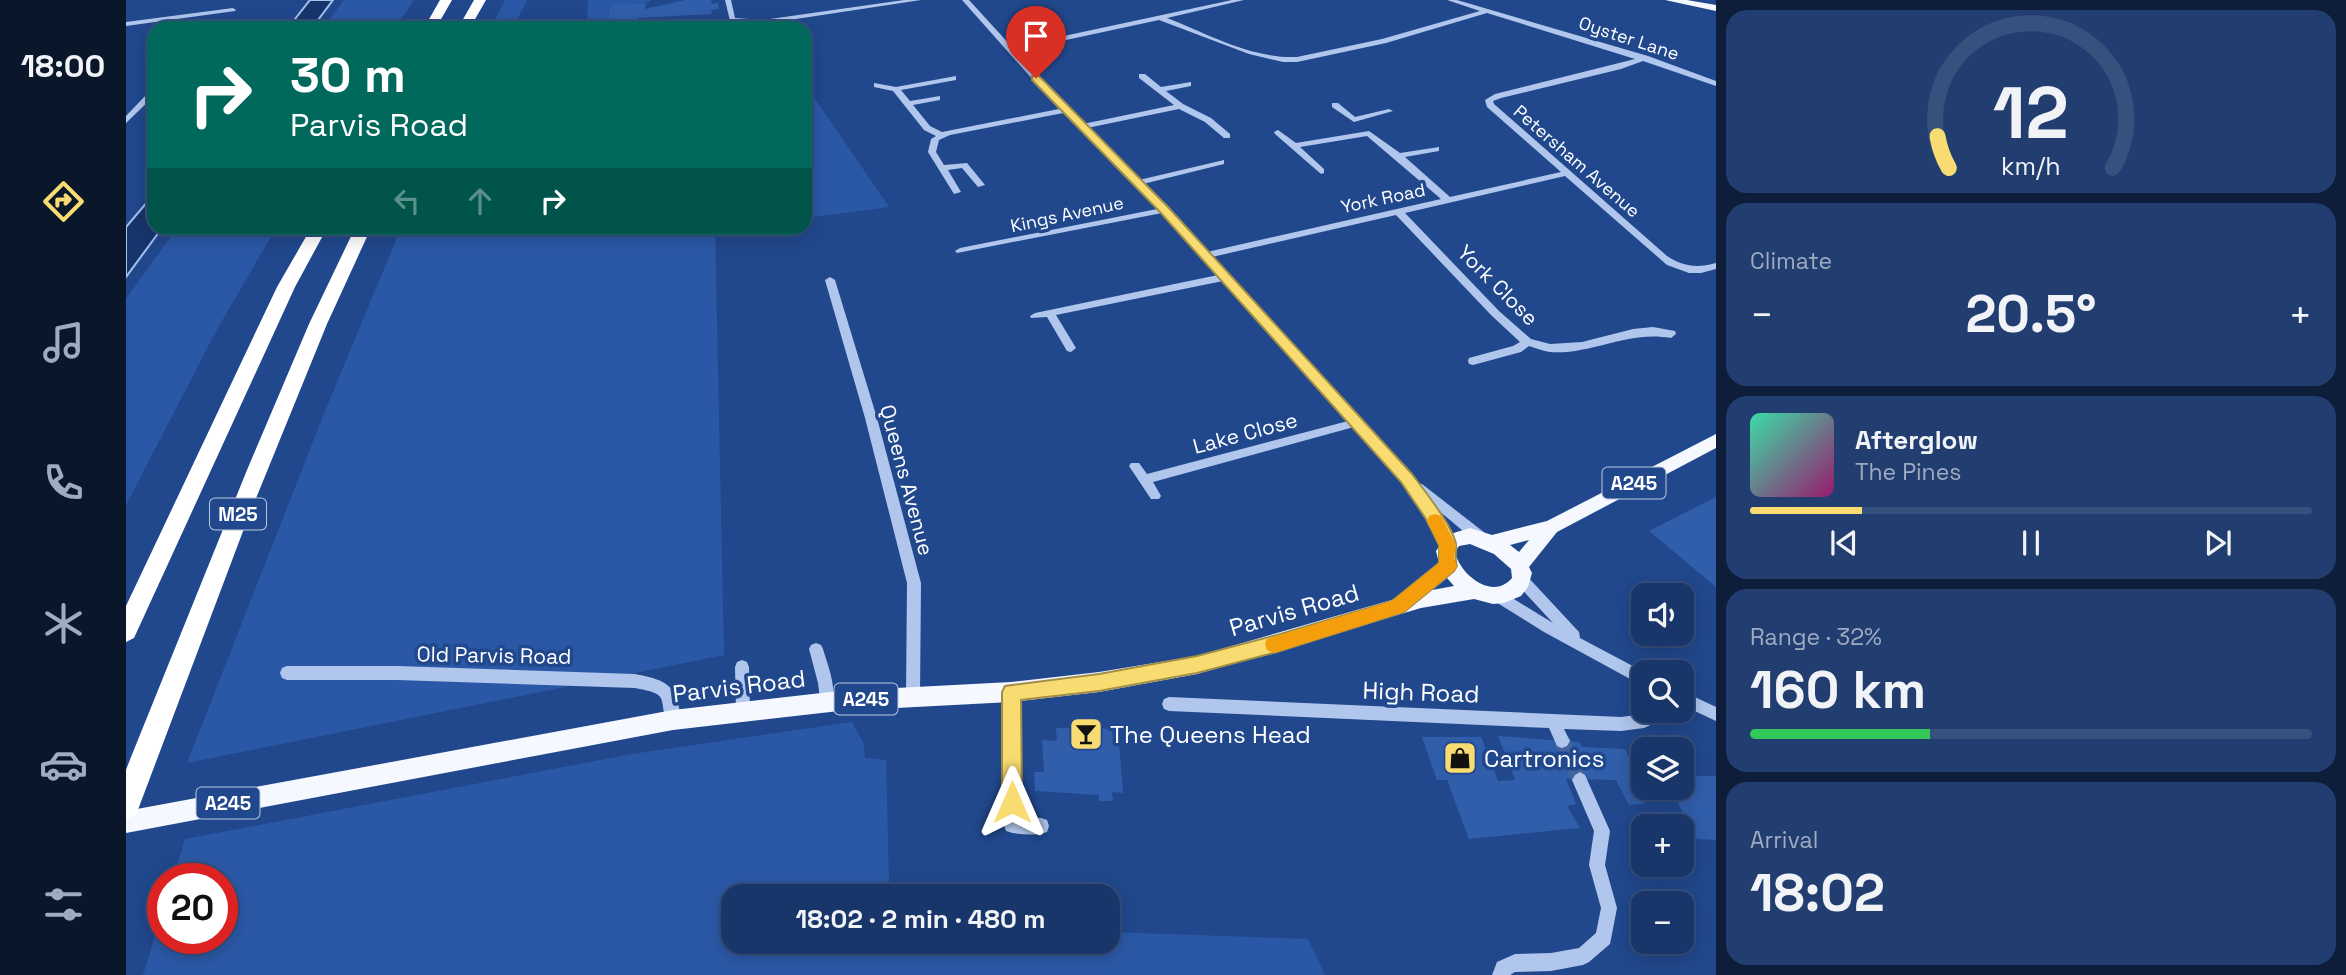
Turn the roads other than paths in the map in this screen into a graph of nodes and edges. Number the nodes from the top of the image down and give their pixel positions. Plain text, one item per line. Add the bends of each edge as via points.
1 (446, 0) edge
2 (480, 0) edge
3 (728, 0) edge
4 (918, 0) edge
5 (965, 0) edge
6 (1241, 0) edge
7 (1450, 0) edge
8 (1654, 0) edge
9 (1674, 1) edge
10 (1716, 8) edge
11 (233, 10) dead end
12 (1487, 11) junction
13 (1160, 18) junction
14 (156, 21) edge
15 (434, 21) edge
16 (468, 21) edge
17 (738, 21) edge
18 (789, 21) edge
19 (147, 22) edge
20 (126, 24) edge
21 (1010, 50) junction
22 (1645, 58) junction
23 (1142, 76) dead end
24 (953, 78) dead end
25 (1188, 84) dead end
26 (1716, 84) edge
27 (877, 85) dead end
28 (896, 89) junction
29 (1159, 90) junction
30 (147, 98) edge
31 (937, 98) dead end
32 (908, 104) junction
33 (1335, 105) dead end
34 (127, 106) edge
35 (140, 106) junction
36 (1180, 106) junction
37 (1065, 110) junction
38 (1390, 111) dead end
39 (1354, 120) junction
40 (126, 121) edge
41 (1083, 126) junction
42 (1278, 132) dead end
43 (1369, 133) junction
44 (941, 135) junction
45 (1227, 136) dead end
46 (1294, 146) junction
47 (1436, 149) dead end
48 (1398, 156) junction
49 (1221, 162) dead end
50 (942, 169) junction
51 (1321, 171) dead end
52 (1567, 173) junction
53 (1136, 183) junction
54 (981, 185) dead end
55 (957, 192) dead end
56 (1448, 200) junction
57 (1164, 210) junction
58 (1398, 211) junction
59 (315, 235) edge
60 (360, 235) edge
61 (970, 237) dead end
62 (976, 248) junction
63 (960, 251) dead end
64 (1206, 255) junction
65 (1716, 267) edge
66 (1226, 277) junction
67 (830, 280) dead end
68 (1050, 313) junction
69 (1035, 316) dead end
70 (1671, 334) dead end
71 (1527, 342) junction
72 (1071, 348) dead end
73 (1473, 361) dead end
74 (1355, 423) junction
75 (1716, 440) edge
76 (1135, 466) dead end
77 (1407, 478) junction
78 (1144, 480) junction
79 (1155, 496) dead end
80 (1551, 527) junction
81 (1487, 540) junction
82 (1448, 545) junction
83 (1448, 566) junction
84 (1520, 572) junction
85 (1476, 590) junction
86 (1496, 595) junction
87 (1398, 607) junction
88 (126, 631) edge
89 (1587, 647) junction
90 (816, 649) dead end
91 (742, 667) dead end
92 (1631, 672) edge
93 (287, 673) dead end
94 (1012, 692) junction
95 (913, 695) junction
96 (826, 702) junction
97 (1170, 704) dead end
98 (1694, 704) edge
99 (743, 711) junction
100 (1716, 714) edge
101 (673, 720) junction
102 (1553, 721) junction
103 (1631, 723) edge
104 (1562, 741) tunnel mouth
105 (1580, 780) tunnel mouth
106 (126, 805) edge
107 (126, 822) edge
108 (1041, 826) dead end
109 (1501, 975) edge

1 - 15 highway
2 - 16 highway
3 - 17 street via 732,20
4 - 18 street
5 - 21 street
6 - 13 street
7 - 12 street, Oyster Lane
8 - 9 main road
9 - 10 main road
11 - 14 street
12 - 13 street via 1286,61
12 - 22 street, Oyster Lane
13 - 21 street
19 - 20 street
21 - 37 street
22 - 26 street, Oyster Lane
22 - 52 street, Petersham Avenue via 1489,100
23 - 29 street
24 - 28 street
25 - 29 street
27 - 28 street
28 - 32 street
29 - 36 street
30 - 35 street
31 - 32 street
32 - 44 street via 927,128
33 - 39 street
34 - 35 street
35 - 40 street
36 - 41 street
36 - 45 street
37 - 41 street
37 - 44 street
38 - 39 street
39 - 43 street
41 - 53 street
42 - 46 street
43 - 46 street
43 - 48 street
44 - 50 street via 932,152
46 - 51 street
47 - 48 street
48 - 56 street
49 - 53 street
50 - 54 street via 964,166
50 - 55 street
52 - 56 street, York Road
52 - 65 street, Petersham Avenue via 1679,269 1692,272
53 - 57 street
56 - 58 street, York Road
57 - 62 street, Kings Avenue
57 - 64 street
58 - 64 street, York Road
58 - 71 street, York Close
59 - 88 highway, M25 via 280,300
60 - 106 highway, M25 via 245,496
61 - 62 street
62 - 63 street, Kings Avenue
64 - 66 street
66 - 68 street
66 - 74 street
67 - 95 street, Queens Avenue via 914,583
68 - 69 street
68 - 72 street
70 - 71 street, York Close via 1633,333 1582,346 1550,348
71 - 73 street
74 - 77 street
74 - 78 street, Lake Close
75 - 80 main road, A245
76 - 78 street
77 - 81 street
77 - 82 street
78 - 79 street
80 - 81 main road, A245
80 - 84 main road, A245
81 - 82 main road via 1461,537
81 - 84 main road via 1513,556
82 - 83 main road
83 - 85 main road
83 - 87 main road, Parvis Road / A245
84 - 86 main road via 1513,591
84 - 89 street via 1559,623
85 - 86 main road
85 - 87 main road, Parvis Road / A245
86 - 89 street
87 - 94 main road, Parvis Road / A245 via 1197,665
89 - 92 street
90 - 96 street
91 - 99 street
93 - 101 street, Old Parvis Road via 635,681 662,686 668,692
94 - 95 main road, Parvis Road / A245
94 - 108 street via 1012,825
95 - 96 main road, Parvis Road / A245
96 - 99 main road, Parvis Road / A245
97 - 102 street, High Road
98 - 100 street
99 - 101 main road, Parvis Road / A245
101 - 107 main road, Parvis Road / A245
102 - 103 street, High Road
102 - 104 street
105 - 109 street via 1602,831 1597,864 1609,908 1604,938 1583,956 1515,963 1503,968

